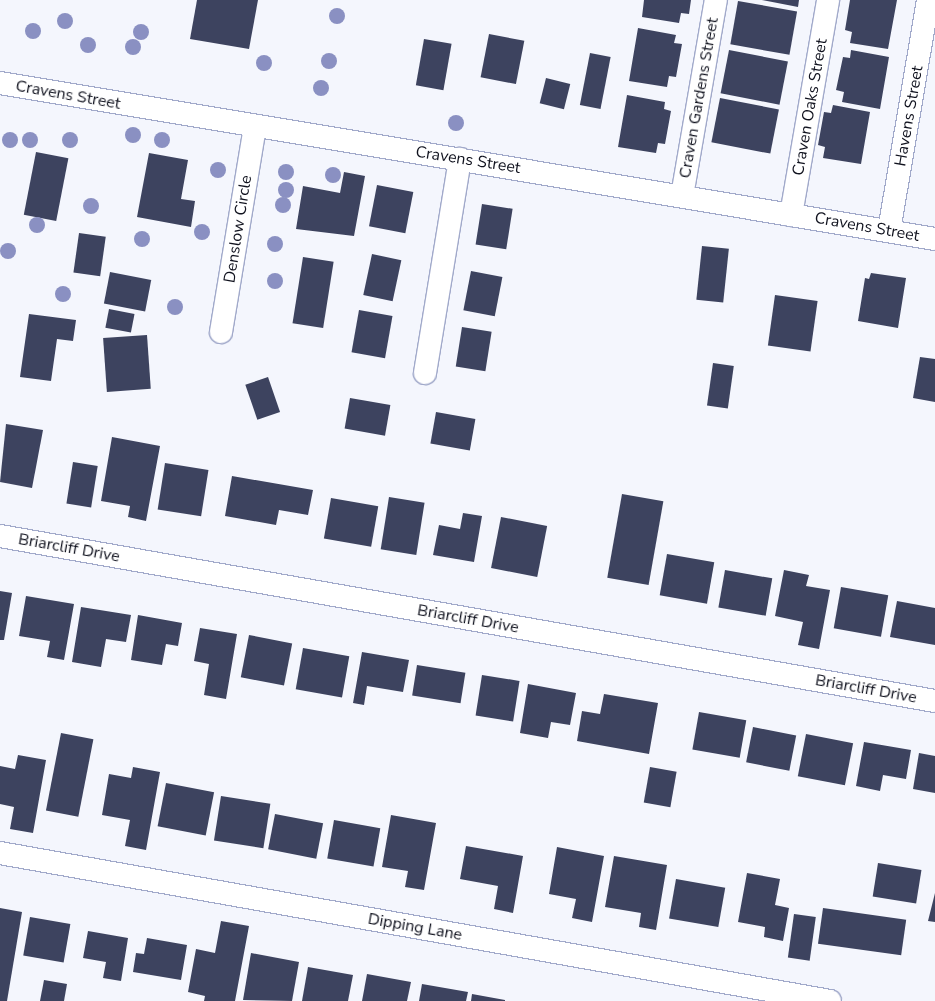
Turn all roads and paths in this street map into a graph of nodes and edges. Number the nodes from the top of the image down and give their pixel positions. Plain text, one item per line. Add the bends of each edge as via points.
1 (716, 0) edge
2 (828, 0) edge
3 (928, 0) edge
4 (0, 83) edge
5 (255, 126) junction
6 (460, 159) junction
7 (682, 196) junction
8 (791, 215) junction
9 (889, 231) junction
10 (935, 239) edge
11 (221, 332) dead end
12 (426, 373) dead end
13 (0, 536) edge
14 (935, 701) edge
15 (0, 853) edge
16 (830, 1001) edge

1 - 7 street, Craven Gardens Street
2 - 8 street, Craven Oaks Street
3 - 9 street, Havens Street
4 - 5 street, Cravens Street
5 - 6 street, Cravens Street
5 - 11 street, Denslow Circle
6 - 7 street, Cravens Street
6 - 12 street
7 - 8 street, Cravens Street
8 - 9 street, Cravens Street
9 - 10 street, Cravens Street
13 - 14 street, Briarcliff Drive
15 - 16 street, Dipping Lane

